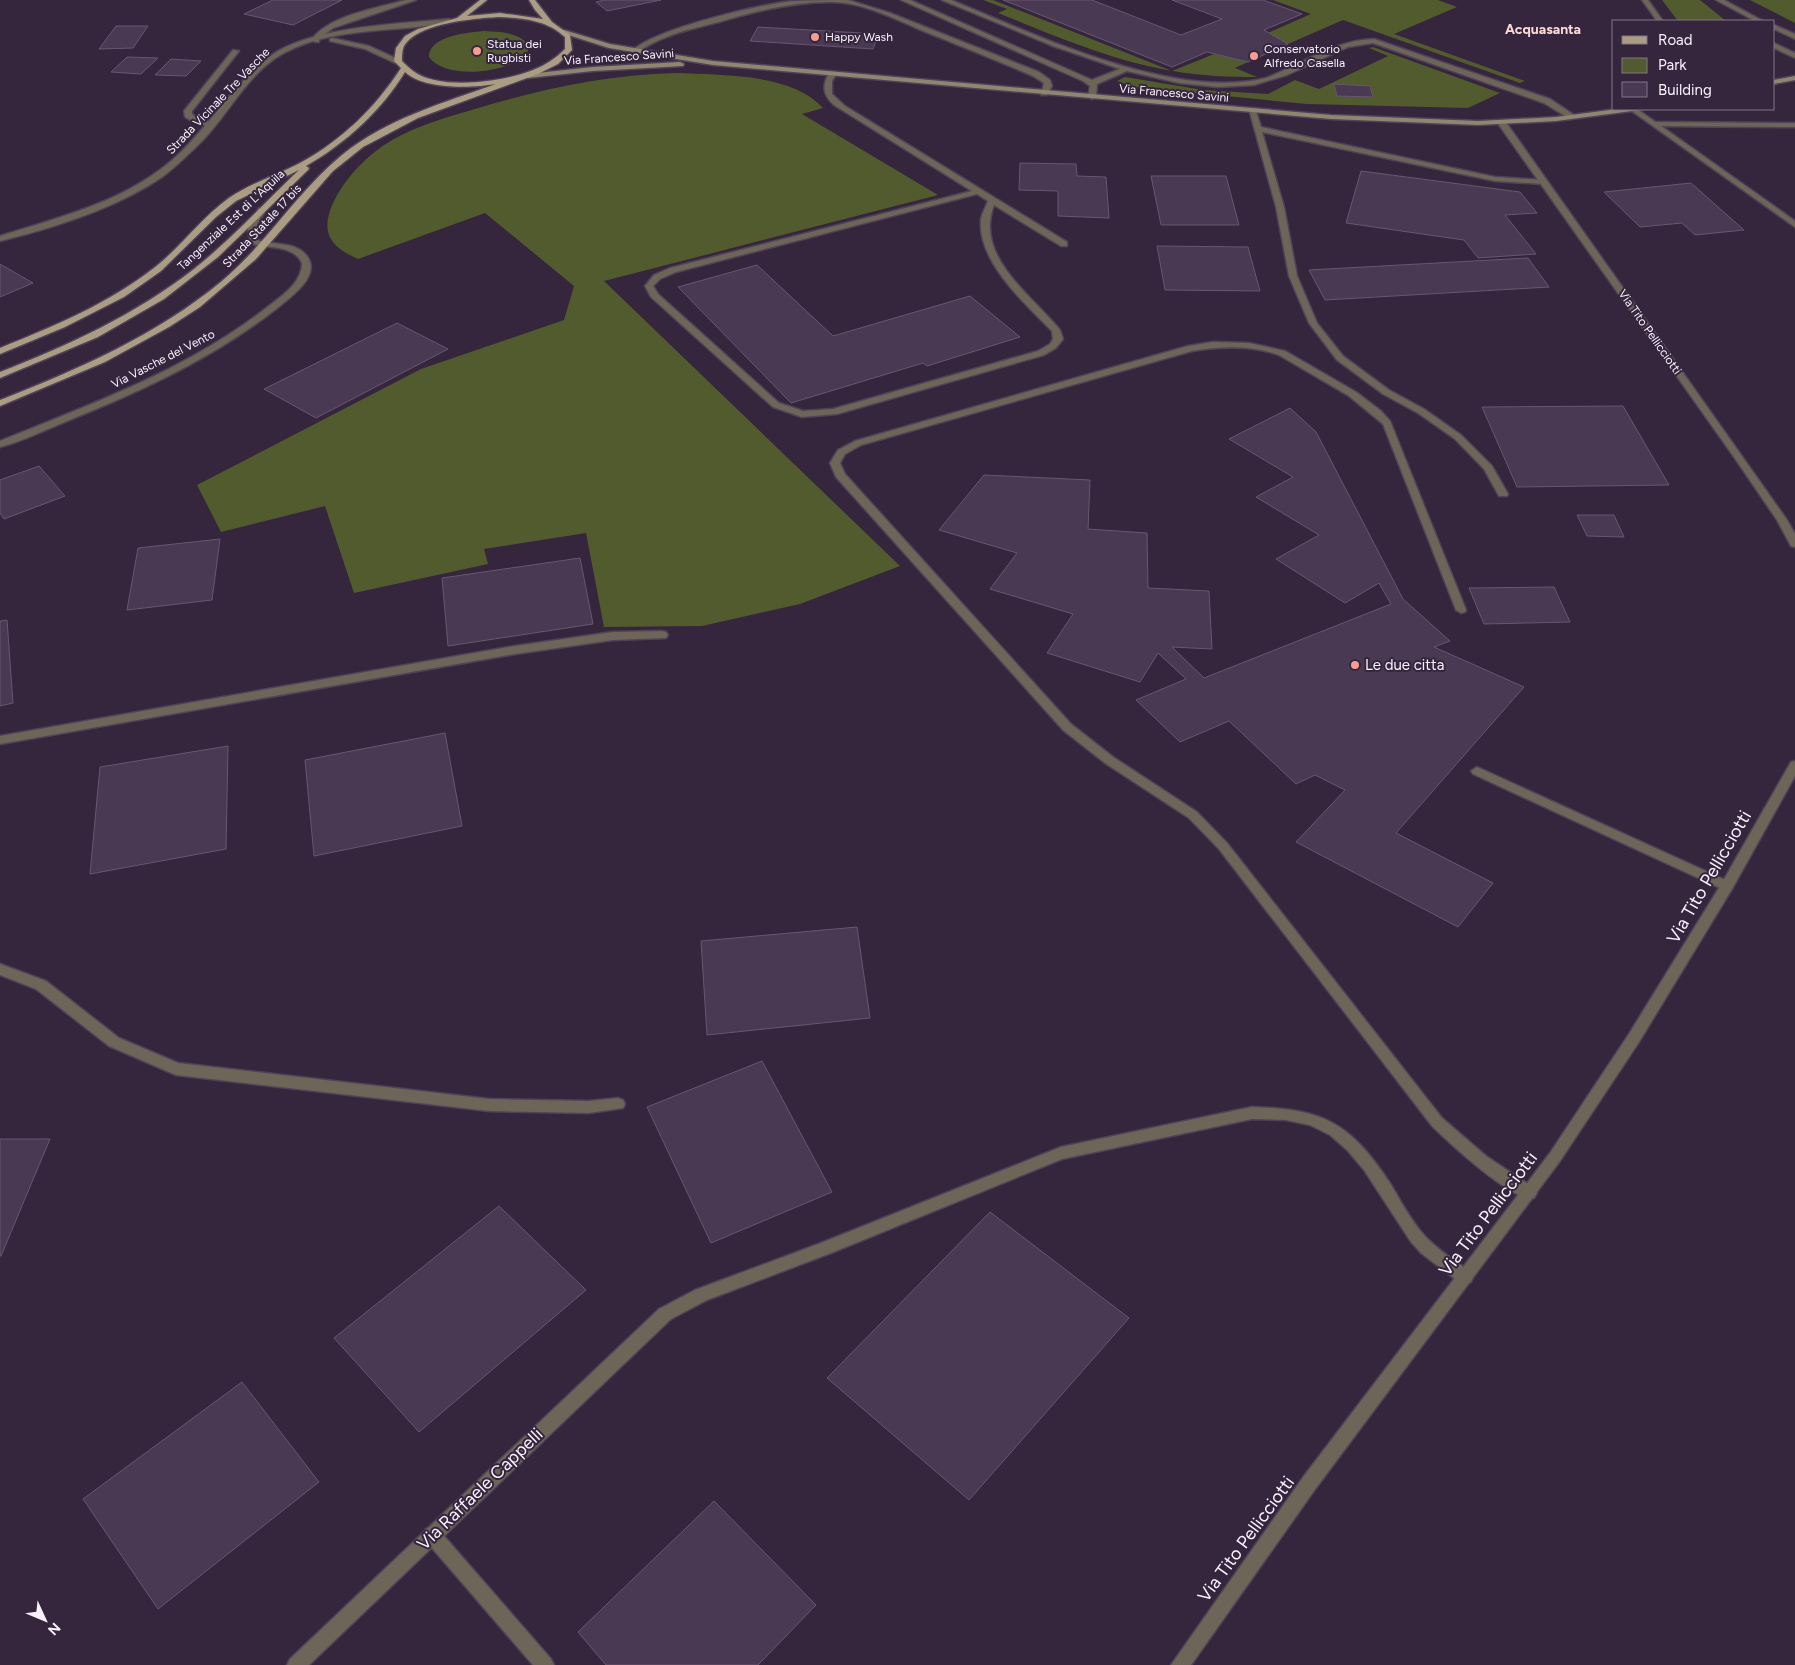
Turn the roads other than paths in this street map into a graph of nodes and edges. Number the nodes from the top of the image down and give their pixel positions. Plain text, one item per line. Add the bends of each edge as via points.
1 (413, 0) edge
2 (484, 0) edge
3 (532, 0) edge
4 (904, 0) edge
5 (945, 0) edge
6 (1645, 0) edge
7 (1719, 0) edge
8 (458, 19) junction
9 (1659, 20) edge
10 (1742, 20) edge
11 (1758, 20) edge
12 (449, 21) junction
13 (553, 24) junction
14 (1775, 26) edge
15 (564, 32) junction
16 (1795, 35) edge
17 (317, 41) junction
18 (1775, 45) edge
19 (235, 51) dead end
20 (636, 51) junction
21 (1795, 56) edge
22 (713, 62) junction
23 (401, 64) junction
24 (1128, 68) junction
25 (833, 73) junction
26 (528, 76) junction
27 (1795, 78) edge
28 (513, 80) junction
29 (1775, 82) edge
30 (1092, 83) junction
31 (1044, 92) junction
32 (1092, 97) junction
33 (1626, 110) edge
34 (1634, 110) edge
35 (1252, 111) junction
36 (1573, 117) junction
37 (213, 123) junction
38 (1502, 123) junction
39 (1655, 124) junction
40 (1795, 125) edge
41 (1258, 129) junction
42 (316, 157) junction
43 (1544, 182) junction
44 (978, 192) junction
45 (992, 201) junction
46 (262, 210) junction
47 (1795, 225) edge
48 (0, 239) edge
49 (266, 244) junction
50 (1064, 244) dead end
51 (0, 351) edge
52 (0, 375) edge
53 (0, 404) edge
54 (0, 444) edge
55 (1503, 494) dead end
56 (1795, 544) edge
57 (1461, 610) dead end
58 (662, 635) dead end
59 (0, 740) edge
60 (1795, 765) edge
61 (1477, 771) dead end
62 (1727, 886) junction
63 (0, 969) edge
64 (618, 1104) dead end
65 (1529, 1192) junction
66 (1465, 1277) junction
67 (432, 1535) junction
68 (296, 1665) edge
69 (545, 1665) edge
70 (1180, 1665) edge

1 - 17 street via 335,25 318,34
2 - 8 main road
3 - 13 main road via 540,13
4 - 30 street
5 - 24 street
6 - 9 street
7 - 10 street
7 - 11 street
8 - 12 main road, Strada Statale 17 bis
8 - 13 main road via 510,16
12 - 17 street, Strada Vicinale Tre Vasche via 380,28
12 - 23 main road, Strada Statale 17 bis via 405,41 398,51
13 - 15 main road
14 - 16 street
15 - 20 street, Via Francesco Savini
15 - 26 main road via 571,45 566,55 547,69
17 - 23 street, Strada Vicinale Tre Vasche via 360,44
17 - 37 street, Strada Vicinale Tre Vasche via 274,57
18 - 21 street
19 - 37 street via 188,111 194,120
20 - 22 street, Via Francesco Savini
20 - 31 street via 662,35 735,15 797,2 842,1 888,14 1036,74 1047,82
22 - 25 street, Via Francesco Savini
22 - 26 street, Via Francesco Savini
23 - 28 main road via 417,76 448,83 487,84
23 - 42 main road, Strada Statale 17 bis via 392,88 378,105
24 - 30 street
24 - 36 street via 1185,81 1249,84 1272,79 1354,42 1367,40 1547,101
25 - 31 street, Via Francesco Savini
25 - 44 street via 825,88 833,100 882,135
26 - 28 main road
27 - 29 street
28 - 49 main road, Strada Statale 17 bis via 416,117 360,145 334,166
30 - 32 street via 1095,88
31 - 32 street, Via Francesco Savini
32 - 35 street, Via Francesco Savini
33 - 36 street, Via Francesco Savini
34 - 39 street
35 - 38 street, Via Francesco Savini via 1422,123
35 - 41 street
36 - 38 street, Via Francesco Savini
37 - 48 street, Strada Vicinale Tre Vasche via 170,166 130,192
38 - 43 street, Via Tito Pellicciotti
39 - 40 street
39 - 47 street
41 - 43 street via 1495,179
41 - 55 street via 1280,207 1293,276 1313,323 1340,358 1458,438 1488,468
42 - 46 main road, Tangenziale Est di L'Aquila
42 - 51 main road, Strada Statale 17 bis via 232,200 175,254 127,290 70,322
43 - 56 street, Via Tito Pellicciotti via 1738,456
44 - 45 street
44 - 45 street via 674,270 657,277 649,286 654,295 776,405 802,414 834,412 1041,353 1056,343 1056,330 1002,272 992,252 986,223
45 - 50 street
46 - 49 street via 251,233 253,241
46 - 52 main road, Tangenziale Est di L'Aquila via 206,263 157,300 94,336
49 - 53 main road, Strada Statale 17 bis via 220,288 178,319 93,365
49 - 54 street, Via Vasche del Vento via 298,253 306,262 306,270 284,298 243,330 202,356 148,383
57 - 65 street via 1387,423 1365,402 1282,353 1266,348 1191,348 858,443 841,452 834,463 840,475 1067,727 1109,760 1192,815 1223,846 1437,1122 1464,1149
58 - 59 street via 614,636 515,650
60 - 62 street, Via Tito Pellicciotti
61 - 62 street
62 - 65 street, Via Tito Pellicciotti via 1634,1038
63 - 64 street via 41,985 114,1042 176,1069 489,1105 589,1107
65 - 66 street, Via Tito Pellicciotti
66 - 67 street, Via Raffaele Cappelli via 1416,1237 1351,1142 1314,1120 1286,1113 1243,1115 1061,1153 701,1295 665,1314
66 - 70 street, Via Tito Pellicciotti via 1304,1490
67 - 68 street, Via Raffaele Cappelli
67 - 69 street

